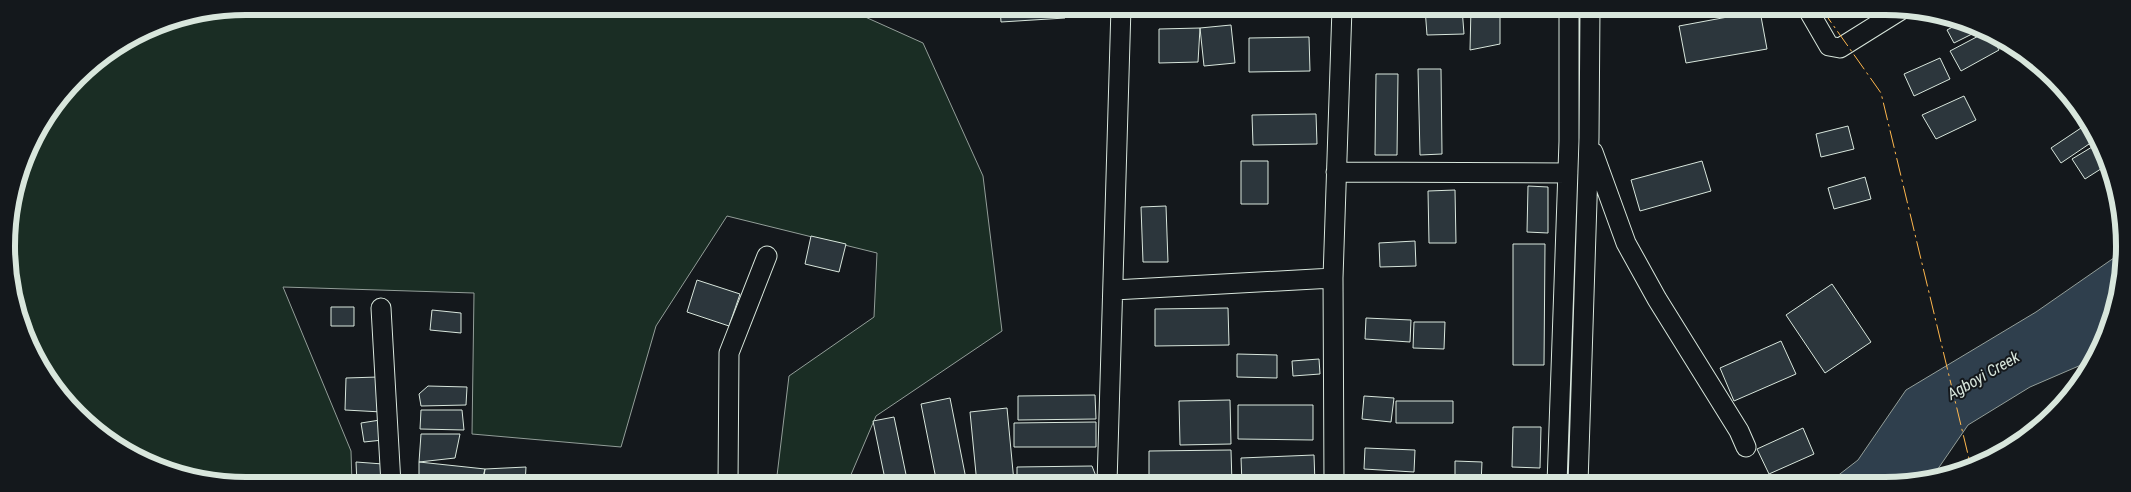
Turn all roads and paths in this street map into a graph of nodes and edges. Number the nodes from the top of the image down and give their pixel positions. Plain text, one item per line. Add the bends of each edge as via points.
1 (1121, 15) edge
2 (1342, 15) edge
3 (1569, 15) edge
4 (1590, 15) edge
5 (1811, 15) edge
6 (1893, 15) edge
7 (1588, 138) junction
8 (1336, 172) junction
9 (1568, 173) junction
10 (767, 256) dead end
11 (1333, 278) junction
12 (1114, 290) junction
13 (381, 308) dead end
14 (1746, 447) dead end
15 (391, 477) edge
16 (728, 477) edge
17 (1107, 477) edge
18 (1334, 477) edge
19 (1557, 477) edge
20 (1578, 477) edge

1 - 12 street
2 - 8 street
3 - 9 street
4 - 7 street
5 - 6 street via 1828,46 1840,48
7 - 14 street via 1626,243
7 - 20 street
8 - 9 street
8 - 11 street
9 - 19 street
10 - 16 street via 729,353
11 - 12 street
11 - 18 street
12 - 17 street
13 - 15 street

